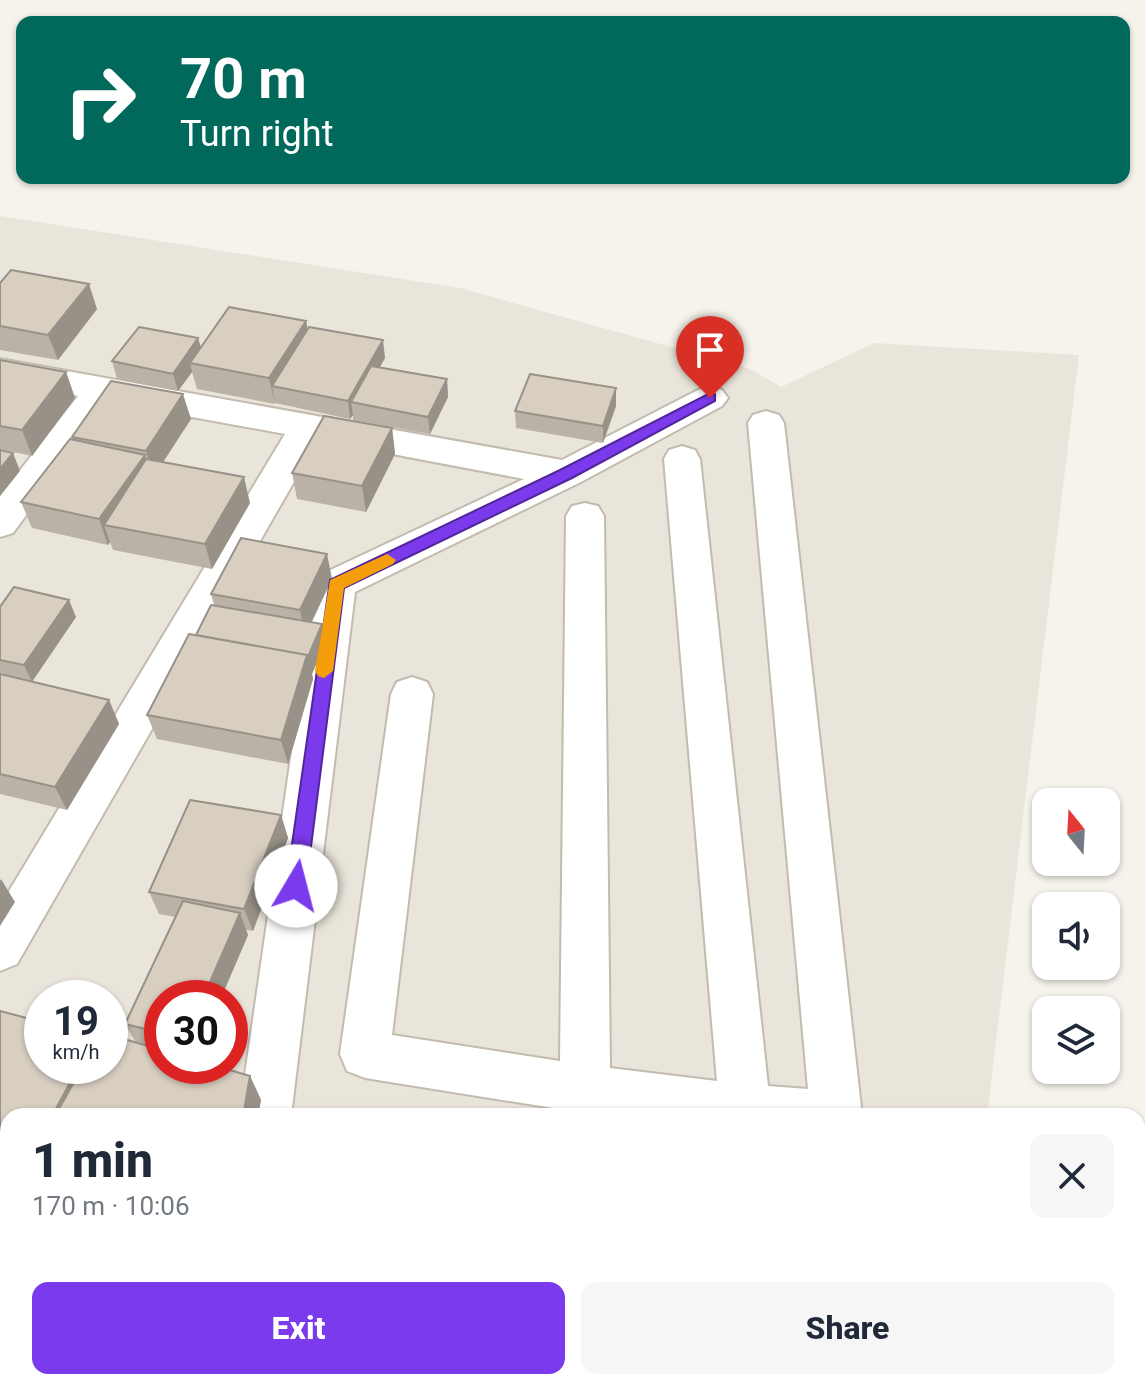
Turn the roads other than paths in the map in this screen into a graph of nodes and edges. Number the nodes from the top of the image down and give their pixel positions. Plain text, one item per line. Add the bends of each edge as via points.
1 (0, 370) edge
2 (102, 388) junction
3 (710, 398) dead end
4 (766, 423) dead end
5 (308, 426) junction
6 (682, 459) dead end
7 (566, 474) junction
8 (585, 516) dead end
9 (0, 523) edge
10 (412, 694) dead end
11 (0, 949) edge
12 (585, 1090) junction
13 (266, 1108) edge
14 (722, 1108) edge
15 (745, 1108) edge
16 (833, 1108) edge

1 - 2 street
2 - 5 street
2 - 9 street
3 - 7 street
4 - 16 street
5 - 7 street
5 - 11 street
6 - 15 street
7 - 13 street via 336,584
8 - 12 street
10 - 12 street via 365,1054
12 - 14 street

